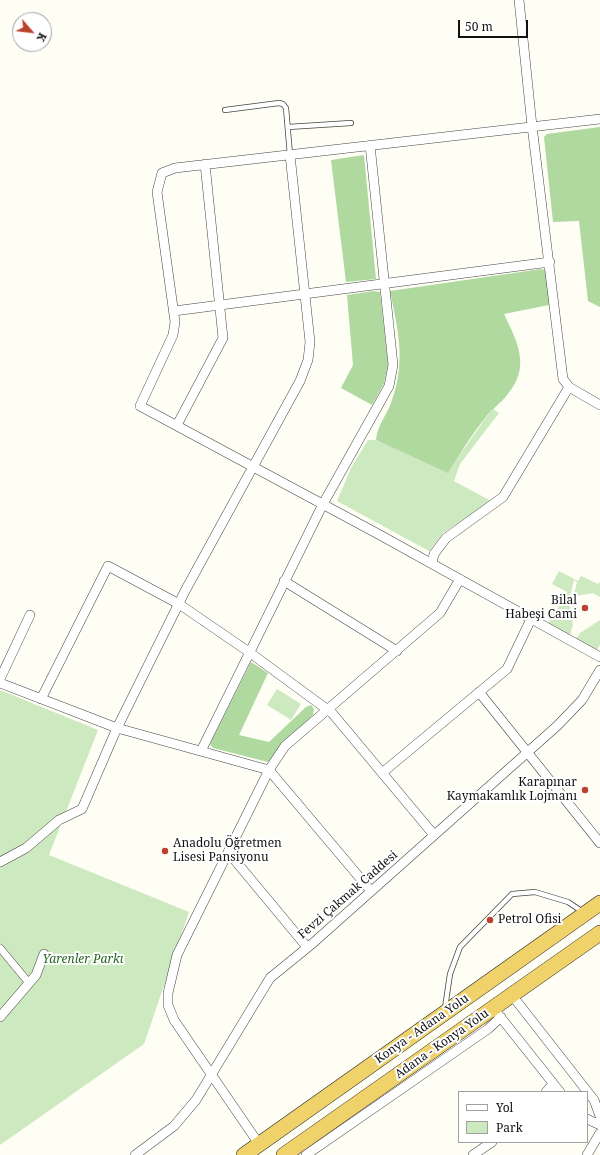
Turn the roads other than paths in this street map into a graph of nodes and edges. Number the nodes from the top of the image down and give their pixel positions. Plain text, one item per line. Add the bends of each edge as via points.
1 (519, 0) edge
2 (225, 110) dead end
3 (600, 119) edge
4 (351, 123) dead end
5 (532, 126) junction
6 (288, 127) junction
7 (370, 145) junction
8 (290, 155) junction
9 (205, 164) junction
10 (550, 262) junction
11 (384, 284) junction
12 (305, 294) junction
13 (220, 305) junction
14 (174, 311) junction
15 (569, 387) junction
16 (600, 406) edge
17 (177, 425) junction
18 (254, 467) junction
19 (322, 504) junction
20 (432, 563) junction
21 (460, 579) junction
22 (284, 581) junction
23 (179, 604) junction
24 (30, 615) dead end
25 (531, 619) junction
26 (397, 651) junction
27 (249, 652) junction
28 (600, 657) edge
29 (600, 670) edge
30 (0, 679) edge
31 (0, 683) edge
32 (479, 692) junction
33 (41, 699) junction
34 (328, 710) junction
35 (116, 728) junction
36 (201, 751) junction
37 (527, 753) junction
38 (269, 770) junction
39 (382, 773) junction
40 (434, 835) junction
41 (600, 843) edge
42 (228, 852) junction
43 (0, 862) edge
44 (372, 891) junction
45 (600, 903) edge
46 (586, 914) junction
47 (600, 933) edge
48 (307, 947) junction
49 (0, 948) edge
50 (44, 954) dead end
51 (29, 984) junction
52 (511, 994) junction
53 (497, 1013) junction
54 (444, 1014) junction
55 (0, 1017) edge
56 (212, 1074) junction
57 (553, 1084) junction
58 (547, 1091) edge
59 (559, 1091) edge
60 (587, 1091) edge
61 (588, 1092) edge
62 (600, 1116) edge
63 (588, 1119) edge
64 (600, 1125) edge
65 (600, 1133) edge
66 (491, 1143) edge
67 (260, 1144) junction
68 (135, 1155) edge
69 (244, 1155) edge
70 (284, 1155) edge
71 (306, 1155) edge
72 (473, 1155) edge
73 (587, 1155) edge

1 - 5 street
2 - 6 lane via 281,103 286,108
3 - 5 street
4 - 6 lane
5 - 7 street
5 - 10 street
6 - 8 lane
7 - 8 street
7 - 11 street
8 - 9 street
8 - 12 street
9 - 13 street
9 - 14 street via 175,168 162,173 157,192
10 - 11 street
10 - 15 street via 563,379
11 - 12 street
11 - 19 street via 393,365 389,386
12 - 13 street
12 - 18 street via 310,342 308,360 300,381
13 - 14 street
13 - 17 street via 223,338
14 - 17 street via 173,335 140,406
15 - 16 street
15 - 20 street via 503,497 450,535 434,554
17 - 18 street
18 - 19 street
18 - 23 street
19 - 20 street
19 - 22 street
20 - 21 street
21 - 25 street
21 - 26 street via 440,613
22 - 26 street
22 - 27 street
23 - 27 street
23 - 33 street via 108,566
23 - 35 street
24 - 30 street
25 - 28 street
25 - 32 street via 507,669
26 - 34 street
27 - 34 street
27 - 36 street
29 - 37 street, Fevzi Çakmak Caddesi via 582,700
31 - 33 street
32 - 37 street
32 - 39 street
33 - 35 street
34 - 38 street via 285,746
34 - 39 street
35 - 36 street
35 - 43 street via 82,809 59,820 26,848
36 - 38 street
37 - 40 street, Fevzi Çakmak Caddesi
37 - 41 street
38 - 42 street
38 - 44 street
39 - 40 street
40 - 44 street, Fevzi Çakmak Caddesi
42 - 48 street
42 - 56 street via 177,955 168,993 168,1005 174,1020
44 - 48 street, Fevzi Çakmak Caddesi
45 - 46 highway, Konya - Adana Yolu
46 - 54 highway, Konya - Adana Yolu
46 - 54 lane via 568,902 535,892 512,894 460,947 450,974
47 - 52 highway, Adana - Konya Yolu
48 - 56 street, Fevzi Çakmak Caddesi via 270,978
49 - 51 street
50 - 51 street via 36,975
51 - 55 street
52 - 53 highway, Adana - Konya Yolu
52 - 60 street
53 - 57 street
53 - 70 highway, Adana - Konya Yolu
53 - 71 street via 488,1029
54 - 67 highway, Konya - Adana Yolu
56 - 67 street
56 - 68 street, Fevzi Çakmak Caddesi via 196,1100 174,1126
57 - 58 street
57 - 59 street
61 - 62 street
63 - 64 street
65 - 73 street
66 - 72 street
67 - 69 highway, Konya - Adana Yolu

